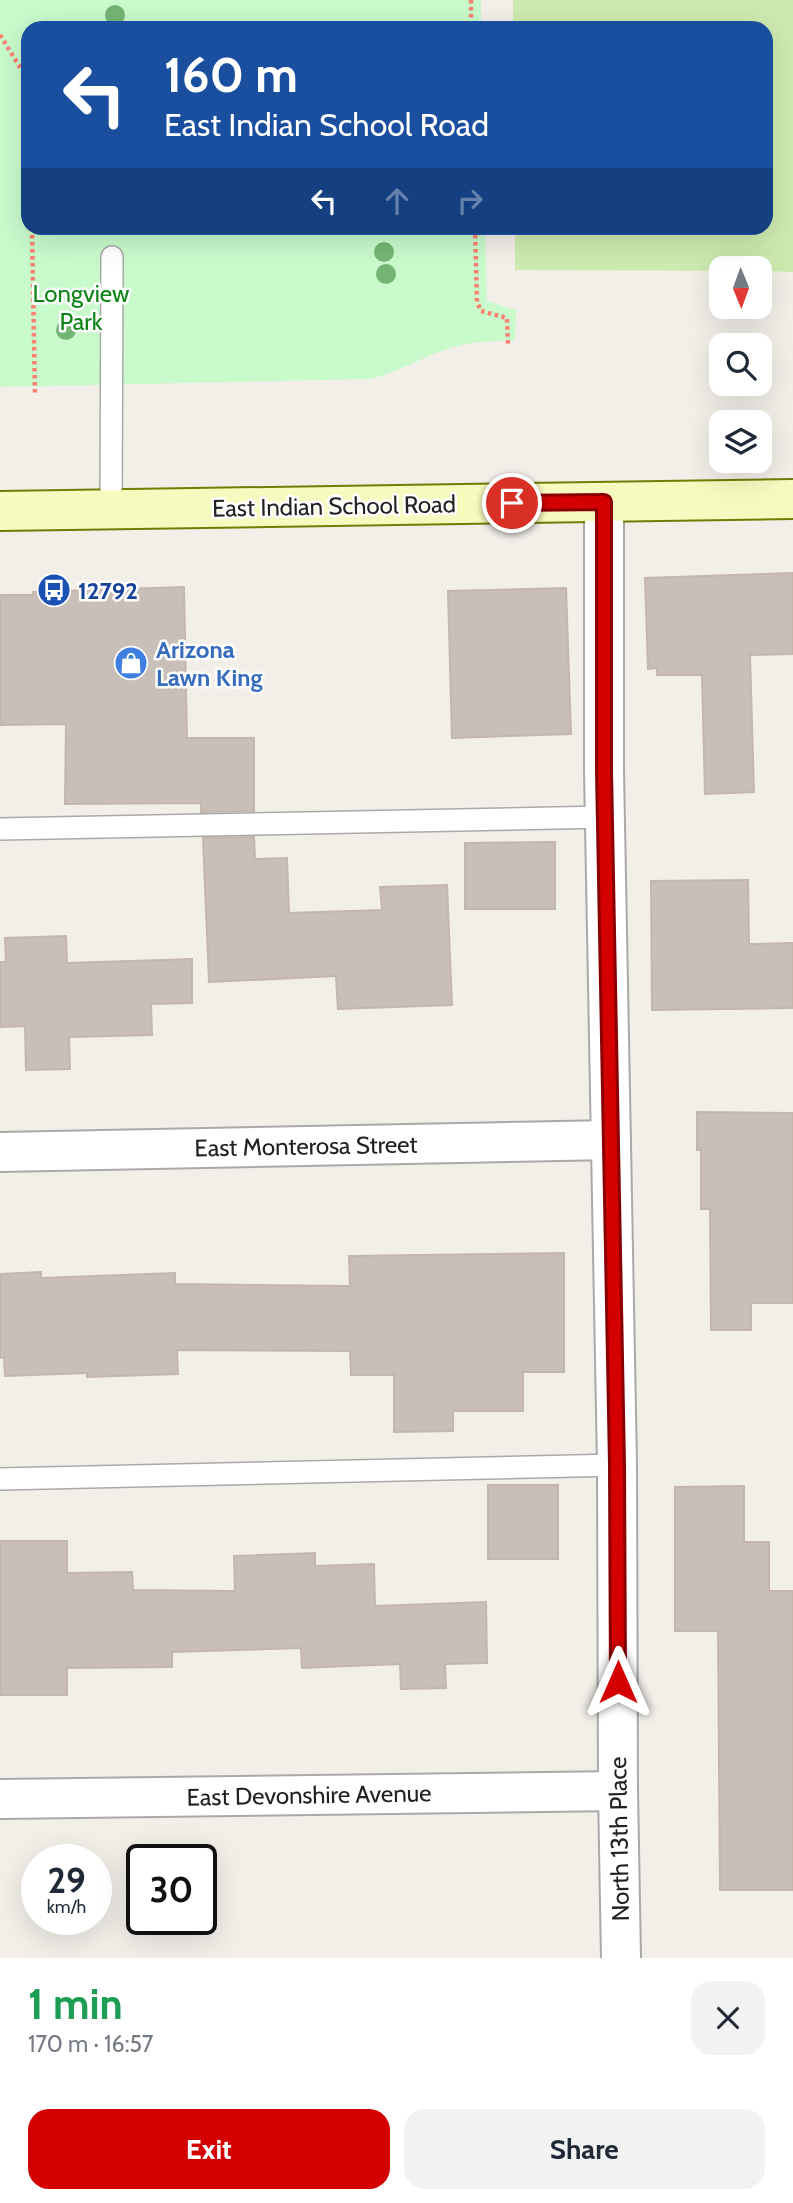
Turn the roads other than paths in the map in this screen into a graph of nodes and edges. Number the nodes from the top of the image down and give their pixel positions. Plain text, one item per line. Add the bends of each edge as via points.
1 (112, 257) dead end
2 (793, 499) edge
3 (604, 502) junction
4 (111, 510) junction
5 (0, 511) edge
6 (605, 817) junction
7 (0, 829) edge
8 (611, 1140) junction
9 (0, 1152) edge
10 (617, 1465) junction
11 (0, 1479) edge
12 (618, 1790) junction
13 (0, 1800) edge
14 (621, 1958) edge

1 - 4 lane
2 - 3 main road, East Indian School Road
3 - 4 main road, East Indian School Road
3 - 6 street, North 13th Place
4 - 5 main road, East Indian School Road
6 - 7 lane
6 - 8 street, North 13th Place
8 - 9 street, East Monterosa Street
8 - 10 street, North 13th Place
10 - 11 lane
10 - 12 street, North 13th Place
12 - 13 street, East Devonshire Avenue
12 - 14 street, North 13th Place

